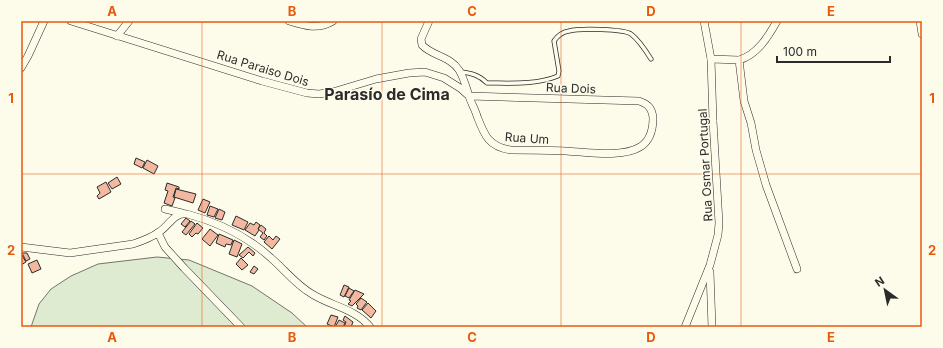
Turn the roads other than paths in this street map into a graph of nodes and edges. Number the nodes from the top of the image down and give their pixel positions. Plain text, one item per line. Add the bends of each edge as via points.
1 (44, 21) edge
2 (72, 21) edge
3 (129, 21) edge
4 (289, 21) edge
5 (334, 21) edge
6 (429, 21) edge
7 (704, 21) edge
8 (777, 21) edge
9 (920, 21) edge
10 (300, 23) edge
11 (922, 34) edge
12 (117, 36) junction
13 (651, 59) dead end
14 (711, 59) junction
15 (739, 60) junction
16 (21, 68) edge
17 (460, 72) junction
18 (469, 96) junction
19 (653, 126) joint
20 (165, 209) dead end
21 (182, 213) junction
22 (158, 233) junction
23 (21, 247) edge
24 (710, 266) junction
25 (797, 269) dead end
26 (241, 327) edge
27 (370, 327) edge
28 (685, 327) edge
29 (712, 327) edge

1 - 16 street
2 - 12 street, Rua Paraiso Dois
3 - 12 street
4 - 10 street
5 - 10 street via 318,27
6 - 17 street, Rua Um via 421,38 422,45 453,63
7 - 14 street, Rua Osmar Portugal
8 - 15 street via 757,49
9 - 11 street
12 - 18 street, Rua Paraiso Dois via 313,94 417,72 444,78
13 - 17 lane via 631,34 578,29 559,35 554,41 559,71 558,76 549,80 529,83 487,83 471,73
14 - 15 street
14 - 24 street, Rua Osmar Portugal via 720,223
15 - 25 street via 744,101 758,157
17 - 18 street, Rua Um
18 - 19 street, Rua Dois via 639,100 652,110
18 - 19 street, Rua Um via 485,136 505,149 625,152 644,144
20 - 21 street
21 - 22 street
21 - 27 street via 237,234 269,256 308,292 359,316
22 - 23 street via 142,242 78,253
22 - 26 street via 165,247
24 - 28 street, Rua Osmar Portugal
24 - 29 street

